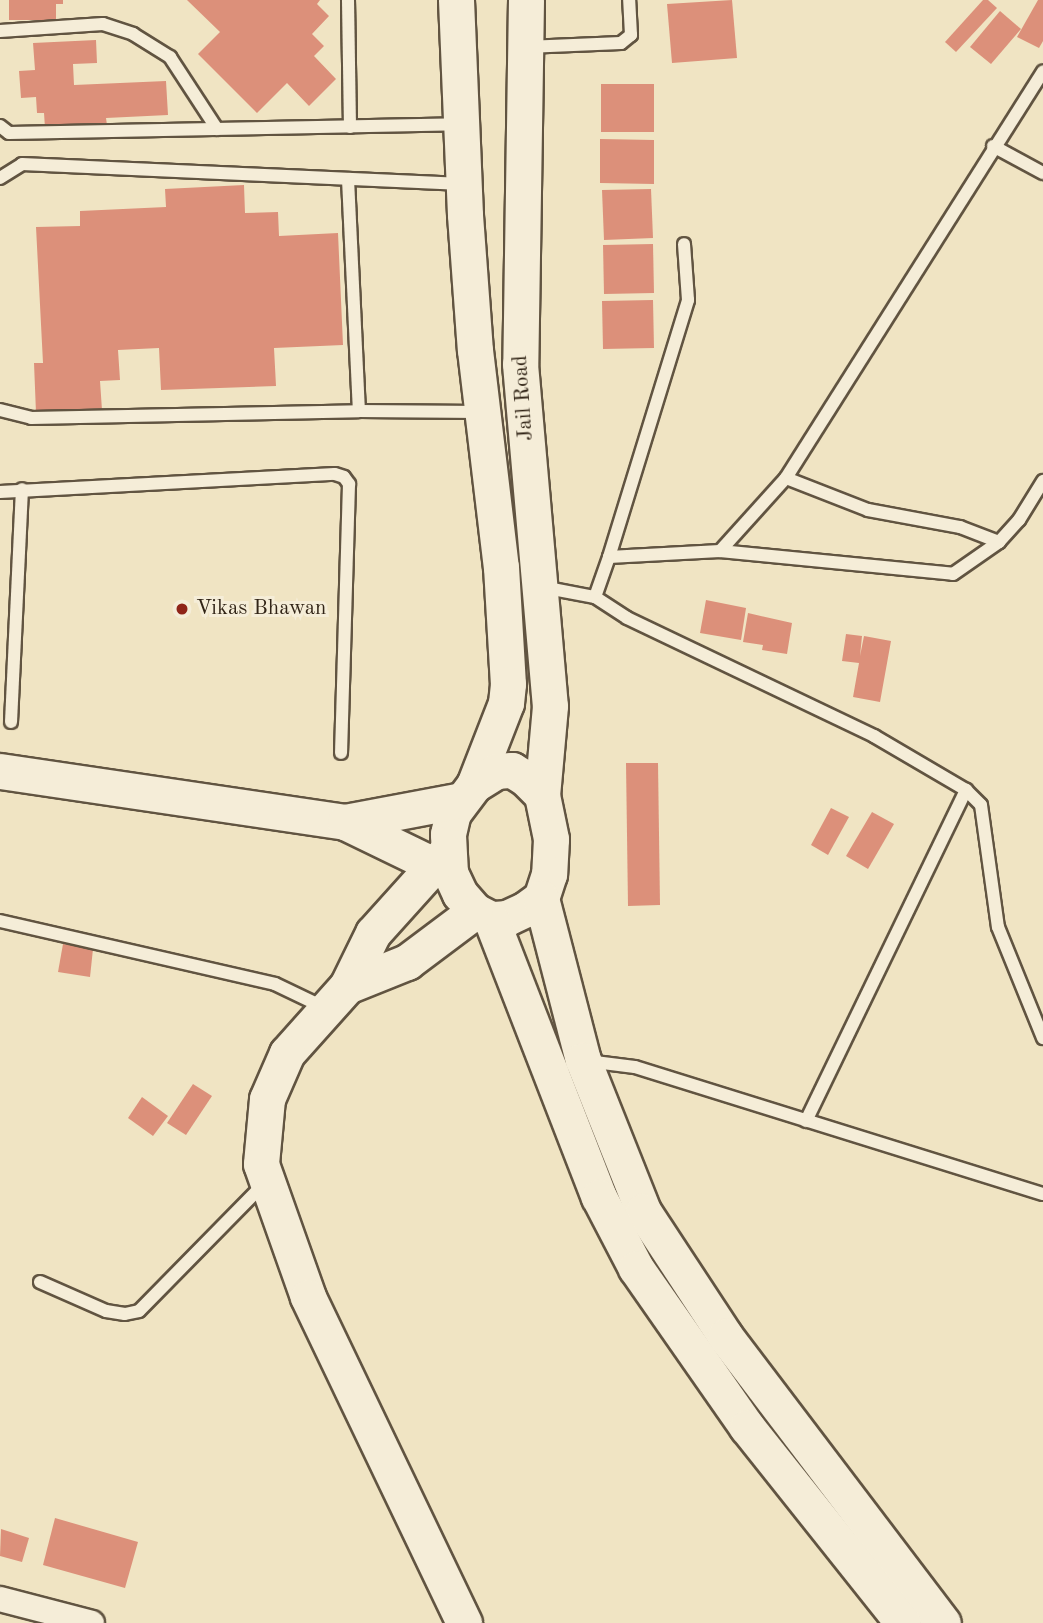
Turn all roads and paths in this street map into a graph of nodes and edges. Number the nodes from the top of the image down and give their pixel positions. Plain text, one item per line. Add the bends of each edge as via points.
1 (348, 0) edge
2 (456, 0) edge
3 (526, 0) edge
4 (629, 0) edge
5 (0, 31) edge
6 (525, 47) junction
7 (1043, 71) edge
8 (461, 124) junction
9 (0, 126) edge
10 (351, 127) junction
11 (217, 129) junction
12 (993, 146) junction
13 (1043, 173) edge
14 (0, 178) edge
15 (348, 179) junction
16 (463, 184) junction
17 (684, 244) dead end
18 (0, 410) edge
19 (359, 411) junction
20 (482, 412) junction
21 (786, 478) junction
22 (1043, 481) edge
23 (22, 489) junction
24 (0, 492) edge
25 (999, 542) junction
26 (720, 551) junction
27 (609, 557) junction
28 (538, 586) junction
29 (595, 597) junction
30 (11, 722) dead end
31 (341, 753) dead end
32 (0, 771) edge
33 (966, 790) junction
34 (468, 793) junction
35 (542, 795) junction
36 (345, 822) junction
37 (444, 863) junction
38 (541, 898) junction
39 (483, 915) junction
40 (0, 921) edge
41 (336, 997) junction
42 (1043, 1038) edge
43 (583, 1060) junction
44 (806, 1121) junction
45 (267, 1181) junction
46 (1043, 1194) edge
47 (40, 1282) dead end
48 (0, 1598) edge
49 (92, 1623) edge
50 (464, 1623) edge
51 (903, 1623) edge
52 (943, 1623) edge

1 - 10 lane
2 - 8 main road, Jail Road
3 - 6 main road, Jail Road
4 - 6 lane via 631,35 621,43
5 - 11 lane via 103,24 133,34 170,57
6 - 28 main road, Jail Road via 520,364
7 - 12 lane
8 - 10 lane
8 - 16 main road, Jail Road
9 - 11 lane via 9,133
10 - 11 lane
12 - 13 lane
12 - 21 lane
14 - 15 lane via 22,164
15 - 16 lane
15 - 19 lane
16 - 20 main road, Jail Road
17 - 27 lane via 688,300
18 - 19 lane via 31,418
19 - 20 lane
20 - 34 main road, Jail Road via 501,567 508,684 506,703
21 - 25 lane via 868,510 960,527
21 - 26 lane
22 - 25 lane
23 - 24 lane
23 - 30 lane
23 - 31 lane via 344,477 349,484
25 - 26 lane via 953,574
26 - 27 lane
27 - 29 lane
28 - 29 lane
28 - 35 main road, Jail Road via 550,706
29 - 33 lane via 627,618 874,736
32 - 36 main road
33 - 42 lane via 981,805 998,927
33 - 44 lane
34 - 35 main road via 496,771 512,770
34 - 36 main road
34 - 37 main road via 453,813
35 - 38 main road via 551,857
36 - 37 main road
37 - 39 main road via 460,894
37 - 41 main road via 373,933
38 - 39 main road via 507,918
38 - 43 main road
39 - 41 main road via 407,962
39 - 51 main road via 599,1197 636,1268 747,1427
40 - 41 lane
41 - 45 main road via 287,1053 267,1099 261,1164
43 - 44 lane via 635,1067
43 - 52 main road via 643,1211 661,1242 725,1336
44 - 46 lane
45 - 47 lane via 139,1311 106,1311
45 - 50 main road via 308,1297
48 - 49 street

